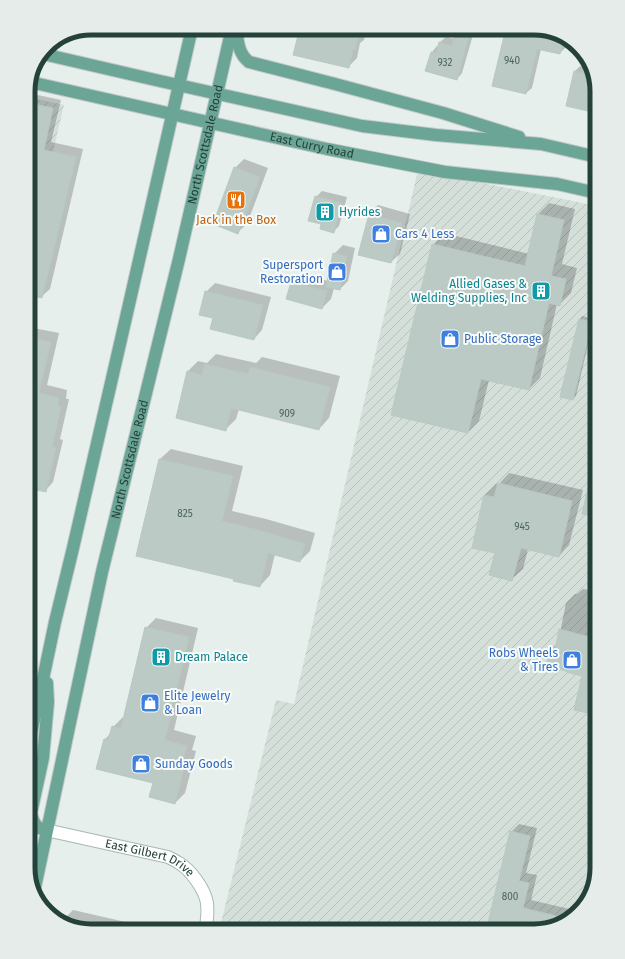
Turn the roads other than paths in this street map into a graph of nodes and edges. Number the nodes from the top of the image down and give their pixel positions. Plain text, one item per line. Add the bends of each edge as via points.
1 (190, 35) edge
2 (230, 35) edge
3 (237, 35) edge
4 (48, 55) edge
5 (36, 83) edge
6 (179, 85) junction
7 (217, 94) junction
8 (172, 114) junction
9 (211, 123) junction
10 (541, 144) junction
11 (590, 155) edge
12 (590, 191) edge
13 (46, 665) junction
14 (35, 716) edge
15 (35, 795) edge
16 (35, 824) edge
17 (46, 830) junction
18 (36, 880) edge
19 (205, 924) edge

1 - 6 main road
2 - 7 main road, North Scottsdale Road
3 - 10 main road via 240,50 249,62 436,111
4 - 6 main road
5 - 8 main road, East Curry Road
6 - 7 main road
6 - 8 main road
7 - 9 main road, North Scottsdale Road
7 - 10 main road via 362,126
8 - 9 main road, East Curry Road
8 - 13 main road
9 - 12 main road, East Curry Road via 445,172 557,184
9 - 17 main road, North Scottsdale Road via 102,572
10 - 11 main road
13 - 14 main road
13 - 15 main road via 48,702 43,758
16 - 17 main road
17 - 18 main road, North Scottsdale Road
17 - 19 street, East Gilbert Drive via 168,857 179,863 190,872 202,889 207,902

